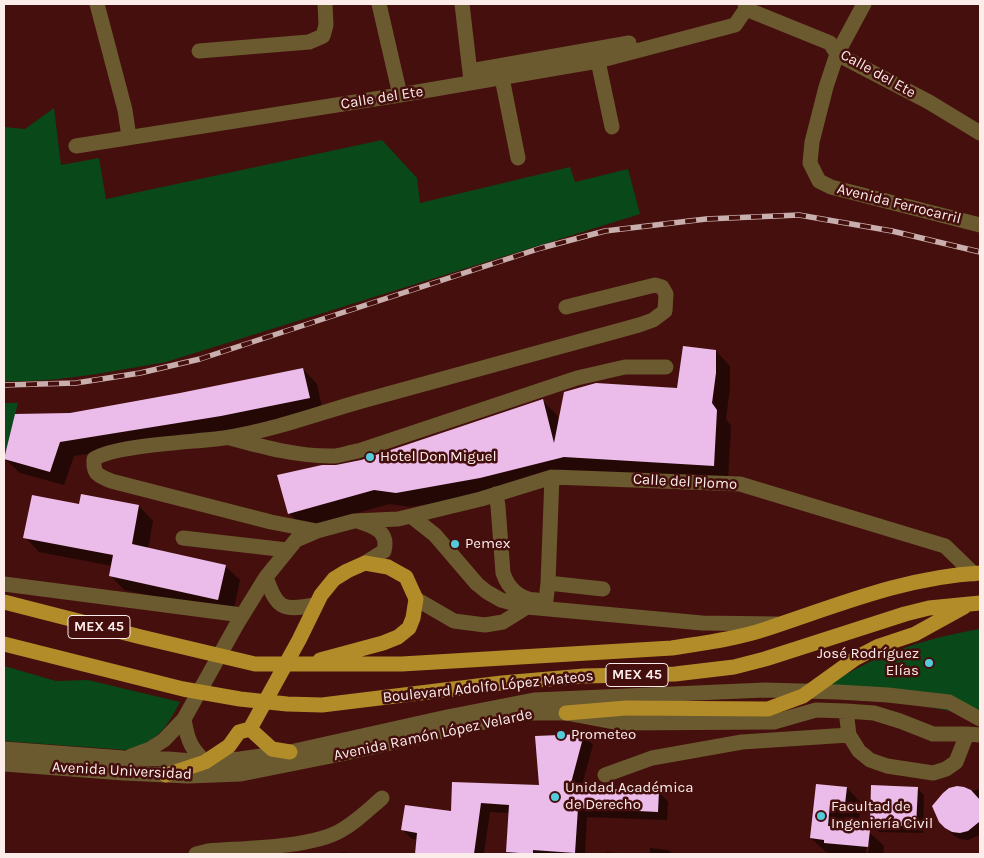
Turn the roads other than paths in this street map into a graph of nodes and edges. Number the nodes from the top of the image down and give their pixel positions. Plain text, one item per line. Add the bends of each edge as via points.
1 (97, 4) edge
2 (325, 4) edge
3 (379, 4) edge
4 (462, 4) edge
5 (864, 4) edge
6 (746, 7) edge
7 (685, 38) junction
8 (200, 51) dead end
9 (837, 54) junction
10 (598, 61) junction
11 (471, 77) junction
12 (502, 78) junction
13 (400, 95) junction
14 (612, 127) dead end
15 (980, 133) edge
16 (129, 137) junction
17 (76, 146) dead end
18 (518, 158) dead end
19 (980, 225) edge
20 (566, 307) dead end
21 (666, 367) dead end
22 (226, 438) junction
23 (552, 477) junction
24 (496, 494) junction
25 (411, 516) junction
26 (354, 521) junction
27 (317, 531) junction
28 (183, 538) dead end
29 (288, 550) junction
30 (365, 563) junction
31 (977, 574) edge
32 (266, 577) junction
33 (548, 583) junction
34 (4, 584) edge
35 (603, 589) dead end
36 (416, 599) junction
37 (546, 600) junction
38 (4, 602) edge
39 (975, 604) edge
40 (315, 605) junction
41 (527, 607) junction
42 (239, 620) junction
43 (781, 624) junction
44 (4, 644) edge
45 (304, 665) junction
46 (888, 695) junction
47 (846, 711) junction
48 (566, 713) junction
49 (874, 713) junction
50 (185, 719) junction
51 (980, 719) edge
52 (252, 725) junction
53 (974, 734) edge
54 (849, 736) junction
55 (4, 749) edge
56 (290, 752) junction
57 (124, 758) junction
58 (205, 762) junction
59 (4, 764) edge
60 (240, 766) junction
61 (166, 775) junction
62 (605, 775) dead end
63 (218, 776) junction
64 (382, 798) dead end
65 (196, 854) edge

1 - 16 street
2 - 8 street via 323,36 309,42
3 - 13 street
4 - 11 street
5 - 9 street
6 - 7 street, Calle del Ete via 735,24
6 - 9 street, Calle del Ete via 830,43
7 - 10 street, Calle del Ete
7 - 11 street, Calle del Ete via 656,38
9 - 15 street, Calle del Ete
9 - 19 street, Avenida Ferrocarril via 812,142 810,163 819,181 831,187
10 - 12 street, Calle del Ete
10 - 14 street
11 - 12 street, Calle del Ete
11 - 13 street, Calle del Ete
12 - 18 street
13 - 16 street, Calle del Ete
16 - 17 street, Calle del Ete
20 - 22 street via 656,285 662,287 666,294 665,311 639,325 283,425
21 - 22 street via 626,367 577,378 336,456 263,447
22 - 27 street via 100,455 94,459 93,468 98,475 112,481
23 - 24 street, Calle del Plomo
23 - 31 street, Calle del Plomo via 740,484 945,546
23 - 33 street
24 - 25 street, Calle del Plomo
24 - 37 street via 506,583 521,597
25 - 26 street
25 - 41 street, Boulevard Adolfo López Mateos via 435,535 487,592 501,600
26 - 27 street
26 - 30 street via 376,527 386,544 384,551
27 - 29 street via 296,540
28 - 29 street
29 - 32 street
30 - 36 main road via 388,567 406,577
30 - 40 main road via 334,579
31 - 43 main road, Boulevard Adolfo López Mateos / MEX 45 via 894,586
32 - 40 street via 274,599 285,607
32 - 42 street
33 - 35 street
33 - 37 street
34 - 42 street
36 - 41 street via 454,621 484,625 503,622
36 - 45 main road via 409,628 398,637
37 - 41 street via 540,606
38 - 45 main road, MEX 45 via 254,664
39 - 44 main road, Boulevard Adolfo López Mateos / MEX 45 via 929,608 905,614 734,667 675,674 584,676 502,683 322,705 240,699 183,689
39 - 48 main road via 879,646 802,696 768,709 610,709
40 - 52 main road
41 - 43 street, Boulevard Adolfo López Mateos via 702,624
42 - 50 street
43 - 45 main road, Boulevard Adolfo López Mateos / MEX 45 via 672,648 402,664
46 - 49 street
46 - 51 street, Avenida Ramón López Velarde via 949,702
46 - 56 street, Avenida Ramón López Velarde via 765,690 534,700
47 - 48 street, Avenida Ramón López Velarde via 816,710 774,722 620,723
47 - 49 street, Avenida Ramón López Velarde
47 - 54 street
48 - 60 street, Avenida Ramón López Velarde via 526,714 346,753
49 - 53 street, Avenida Ramón López Velarde via 933,734
50 - 57 street via 150,749
50 - 58 street via 191,748
52 - 56 main road via 272,749
52 - 58 main road via 239,732 229,746
53 - 54 street via 956,762 934,773 870,760
54 - 62 street via 742,742 652,758
55 - 57 street, Avenida Universidad
56 - 60 street, Avenida Ramón López Velarde
57 - 58 street, Avenida Universidad
58 - 60 street, Avenida Universidad
58 - 61 main road
58 - 63 street
59 - 61 street, Avenida Universidad
60 - 63 street, Avenida Universidad
61 - 63 street, Avenida Universidad
64 - 65 street via 337,833 305,842

